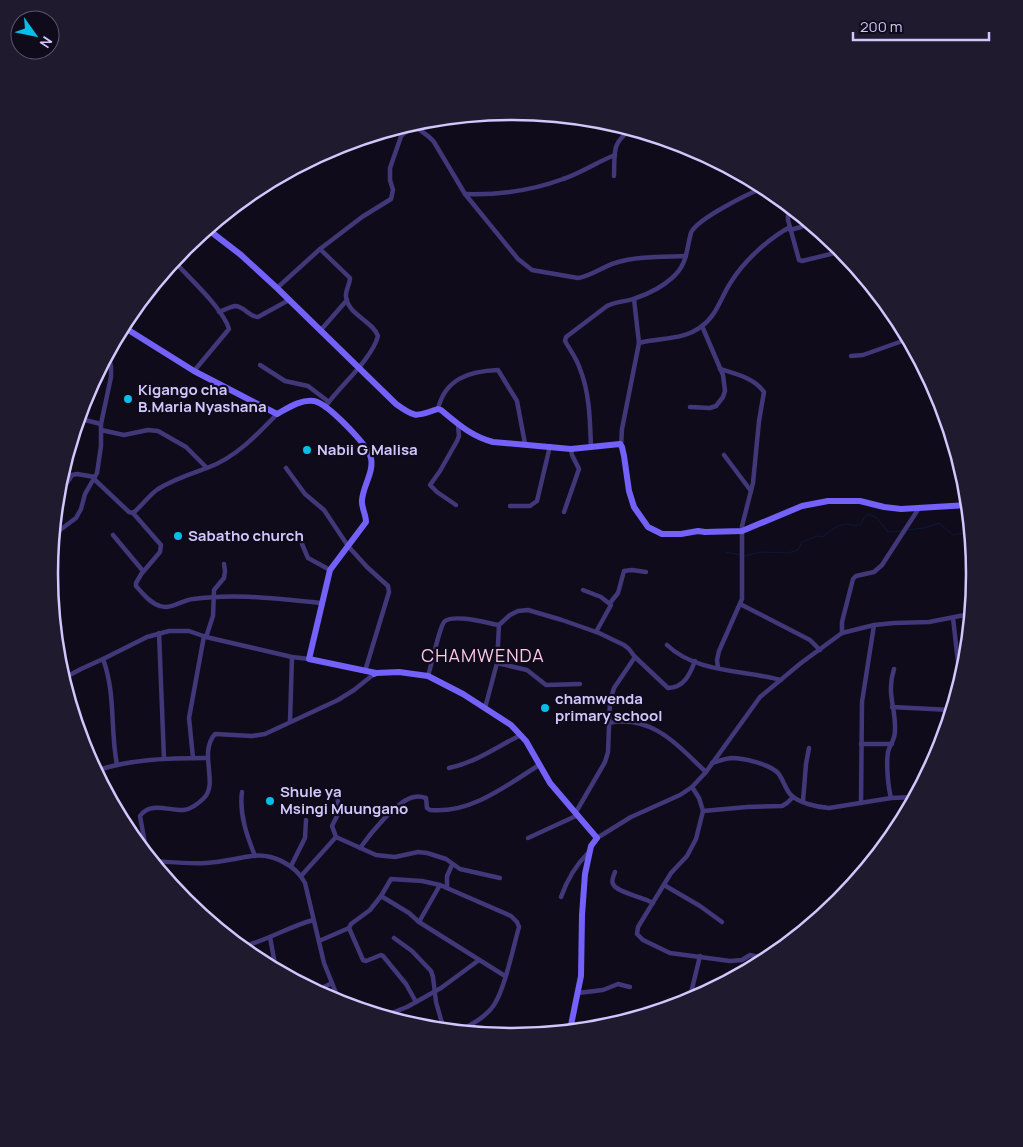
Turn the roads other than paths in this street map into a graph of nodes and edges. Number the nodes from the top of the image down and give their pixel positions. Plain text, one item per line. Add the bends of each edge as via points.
1 (420, 129) edge
2 (405, 132) edge
3 (625, 134) edge
4 (402, 135) joint
5 (615, 155) junction
6 (614, 176) dead end
7 (756, 191) edge
8 (464, 194) junction
9 (789, 214) edge
10 (803, 225) edge
11 (790, 229) junction
12 (212, 232) edge
13 (320, 250) junction
14 (834, 253) edge
15 (686, 256) junction
16 (178, 265) edge
17 (277, 288) junction
18 (634, 299) junction
19 (289, 300) junction
20 (347, 300) junction
21 (219, 312) junction
22 (702, 326) junction
23 (128, 330) edge
24 (320, 331) junction
25 (901, 341) edge
26 (639, 344) junction
27 (851, 356) dead end
28 (110, 362) edge
29 (260, 365) dead end
30 (359, 366) junction
31 (720, 369) junction
32 (194, 371) junction
33 (327, 405) junction
34 (690, 407) dead end
35 (438, 409) junction
36 (277, 414) junction
37 (85, 421) edge
38 (458, 425) junction
39 (101, 427) junction
40 (525, 444) junction
41 (550, 446) junction
42 (621, 446) junction
43 (591, 448) junction
44 (571, 449) junction
45 (724, 455) dead end
46 (207, 468) junction
47 (286, 468) dead end
48 (95, 478) junction
49 (67, 482) edge
50 (751, 491) junction
51 (456, 505) dead end
52 (510, 506) dead end
53 (961, 506) edge
54 (919, 508) junction
55 (564, 512) dead end
56 (132, 513) junction
57 (59, 530) edge
58 (742, 531) junction
59 (113, 535) dead end
60 (302, 544) dead end
61 (348, 546) junction
62 (224, 564) dead end
63 (330, 570) junction
64 (143, 572) junction
65 (646, 572) dead end
66 (583, 590) dead end
67 (214, 598) junction
68 (322, 603) junction
69 (610, 603) junction
70 (740, 604) junction
71 (964, 615) edge
72 (952, 618) junction
73 (874, 625) junction
74 (499, 626) junction
75 (596, 632) junction
76 (159, 633) junction
77 (842, 633) junction
78 (205, 637) junction
79 (667, 645) dead end
80 (820, 650) junction
81 (292, 657) junction
82 (635, 658) junction
83 (103, 659) junction
84 (309, 659) junction
85 (957, 660) edge
86 (695, 661) junction
87 (496, 663) junction
88 (718, 668) junction
89 (894, 669) dead end
90 (365, 671) junction
91 (375, 673) junction
92 (69, 675) edge
93 (428, 676) junction
94 (781, 680) junction
95 (580, 684) dead end
96 (892, 707) junction
97 (485, 708) junction
98 (944, 710) edge
99 (290, 721) junction
100 (608, 723) junction
101 (521, 735) junction
102 (861, 744) junction
103 (892, 744) junction
104 (810, 748) dead end
105 (193, 758) junction
106 (207, 758) junction
107 (164, 759) junction
108 (711, 764) junction
109 (117, 765) junction
110 (539, 765) junction
111 (449, 768) dead end
112 (102, 770) edge
113 (706, 772) junction
114 (692, 786) junction
115 (242, 792) dead end
116 (337, 792) dead end
117 (793, 797) junction
118 (907, 797) edge
119 (891, 798) junction
120 (803, 802) junction
121 (861, 803) junction
122 (704, 811) junction
123 (577, 814) junction
124 (306, 820) dead end
125 (336, 837) junction
126 (528, 838) dead end
127 (597, 838) junction
128 (144, 839) edge
129 (360, 848) junction
130 (588, 853) junction
131 (255, 856) junction
132 (161, 862) edge
133 (452, 865) junction
134 (291, 866) junction
135 (615, 872) dead end
136 (302, 876) junction
137 (500, 878) dead end
138 (440, 885) junction
139 (664, 885) junction
140 (446, 888) junction
141 (381, 896) junction
142 (561, 897) dead end
143 (653, 903) junction
144 (313, 920) junction
145 (419, 922) junction
146 (722, 922) dead end
147 (349, 928) junction
148 (270, 937) junction
149 (394, 938) dead end
150 (319, 941) junction
151 (249, 944) edge
152 (700, 956) junction
153 (755, 956) edge
154 (479, 960) junction
155 (274, 961) edge
156 (505, 976) junction
157 (332, 983) junction
158 (324, 987) edge
159 (630, 987) dead end
160 (692, 990) edge
161 (336, 992) edge
162 (435, 992) junction
163 (578, 993) junction
164 (416, 1002) junction
165 (394, 1012) edge
166 (442, 1022) edge
167 (571, 1024) edge
168 (469, 1026) edge

1 - 8 street via 432,139
2 - 4 street
3 - 5 street via 617,142
4 - 13 street via 390,168 391,199
5 - 6 street
5 - 8 street via 549,184 498,194
7 - 15 street via 698,224 691,233
8 - 15 street via 518,259 532,270 578,278 637,258
9 - 11 street
10 - 11 street
11 - 14 street via 800,261
11 - 22 street via 763,246 737,274 714,314
12 - 17 street
13 - 17 street
13 - 20 street via 350,278
15 - 18 street via 674,277
16 - 21 street
17 - 19 street
18 - 26 street
18 - 43 street via 606,306 565,339 583,377
19 - 21 street via 258,317 236,306
19 - 24 street
20 - 24 street
20 - 30 street via 355,314 378,336
21 - 32 street via 229,329
22 - 26 street via 671,339
22 - 31 street
23 - 32 street
24 - 30 street
25 - 27 street
26 - 42 street
28 - 39 street via 111,377
29 - 33 street via 285,381 308,386
30 - 33 street
30 - 35 street via 406,411 422,416
31 - 34 street via 725,391 719,403 710,408
31 - 50 street via 758,384 764,392
32 - 36 street
33 - 36 street via 304,402
33 - 61 street via 370,456 370,472 361,502 366,522
35 - 38 street
35 - 40 street via 445,391 458,379 498,370 517,401
36 - 46 street via 242,448
37 - 39 street
38 - 40 street via 484,439
38 - 51 street via 457,441 430,485
39 - 46 street via 124,435 153,429 186,447
39 - 48 street
40 - 41 street
41 - 44 street
41 - 52 street via 537,501 530,506
42 - 43 street
42 - 58 street via 631,499 644,522 654,531 672,535 698,531
43 - 44 street
44 - 55 street via 579,470
45 - 50 street
46 - 56 street via 168,483
47 - 61 street via 306,494 324,510
48 - 49 street via 77,474
48 - 56 street
48 - 57 street via 76,518
50 - 58 street
53 - 54 street
54 - 58 street via 901,509 850,501 817,502
54 - 77 street via 878,570 854,579
56 - 64 street via 161,545 160,552
58 - 70 street
59 - 64 street
60 - 63 street via 308,558
61 - 63 street
61 - 90 street via 389,588
62 - 67 street via 225,575 214,590
63 - 68 street
64 - 67 street via 136,586 160,606
65 - 69 street via 624,571 618,593
66 - 69 street
67 - 68 street
67 - 78 street
68 - 84 street
69 - 75 street
70 - 80 street via 810,640
70 - 88 street via 718,651
71 - 72 street
72 - 73 street
72 - 85 street
73 - 77 street
73 - 102 street via 862,702
74 - 75 street via 510,614 528,610
74 - 87 street
74 - 93 street via 465,619 444,621
75 - 82 street via 624,645
76 - 78 street via 182,631
76 - 83 street
76 - 107 street
77 - 80 street
78 - 81 street
78 - 105 street via 189,718
79 - 86 street
80 - 94 street
81 - 84 street
81 - 99 street
82 - 86 street via 671,688 686,680
82 - 100 street via 614,688
83 - 92 street
83 - 109 street via 111,694
84 - 90 street
86 - 88 street
87 - 95 street via 527,670 546,685
87 - 97 street
88 - 94 street
89 - 96 street via 890,688
90 - 91 street
91 - 93 street
91 - 99 street via 338,700
93 - 97 street
94 - 108 street via 754,704
96 - 98 street
96 - 103 street via 895,733
97 - 101 street via 512,725
99 - 106 street via 259,736 215,734
100 - 113 street via 627,721 649,725
100 - 123 street via 608,752
101 - 110 street
101 - 111 street via 476,760
102 - 103 street
102 - 121 street
103 - 119 street via 888,753
104 - 120 street
105 - 106 street
105 - 107 street
106 - 128 street via 210,784 205,798 188,809 153,808 142,813 139,819
107 - 109 street
108 - 113 street
108 - 117 street via 730,758 760,764 778,773
109 - 112 street
110 - 123 street
110 - 129 street via 496,792 457,808 430,810 426,798 414,796 392,811
113 - 114 street
114 - 122 street
114 - 127 street
115 - 131 street via 246,835
116 - 125 street via 339,812 332,826
117 - 120 street
117 - 122 street via 782,806
118 - 119 street
119 - 121 street
120 - 121 street via 829,808
122 - 139 street via 692,849
123 - 126 street
123 - 127 street
124 - 134 street via 306,838
125 - 129 street
125 - 136 street
127 - 130 street
129 - 133 street via 376,855 395,857 427,852 446,859
130 - 142 street via 570,875
130 - 163 street
131 - 132 street via 211,863
131 - 134 street via 269,857
133 - 137 street via 460,870
133 - 140 street
134 - 136 street
135 - 143 street via 615,886
136 - 144 street
138 - 140 street
138 - 141 street via 391,879
138 - 145 street
139 - 143 street
139 - 146 street
140 - 156 street via 511,916 517,922 519,927
141 - 145 street
141 - 147 street
143 - 152 street via 638,927 638,937 662,950
144 - 148 street
144 - 150 street
145 - 154 street
147 - 150 street
147 - 164 street via 363,960 383,956
148 - 151 street
148 - 155 street
149 - 162 street via 431,971
150 - 157 street
152 - 153 street via 730,961
152 - 160 street
154 - 156 street
154 - 162 street
156 - 168 street via 493,1006
157 - 158 street
157 - 161 street
159 - 163 street via 618,984 603,990
162 - 164 street
162 - 166 street
163 - 167 street
164 - 165 street

